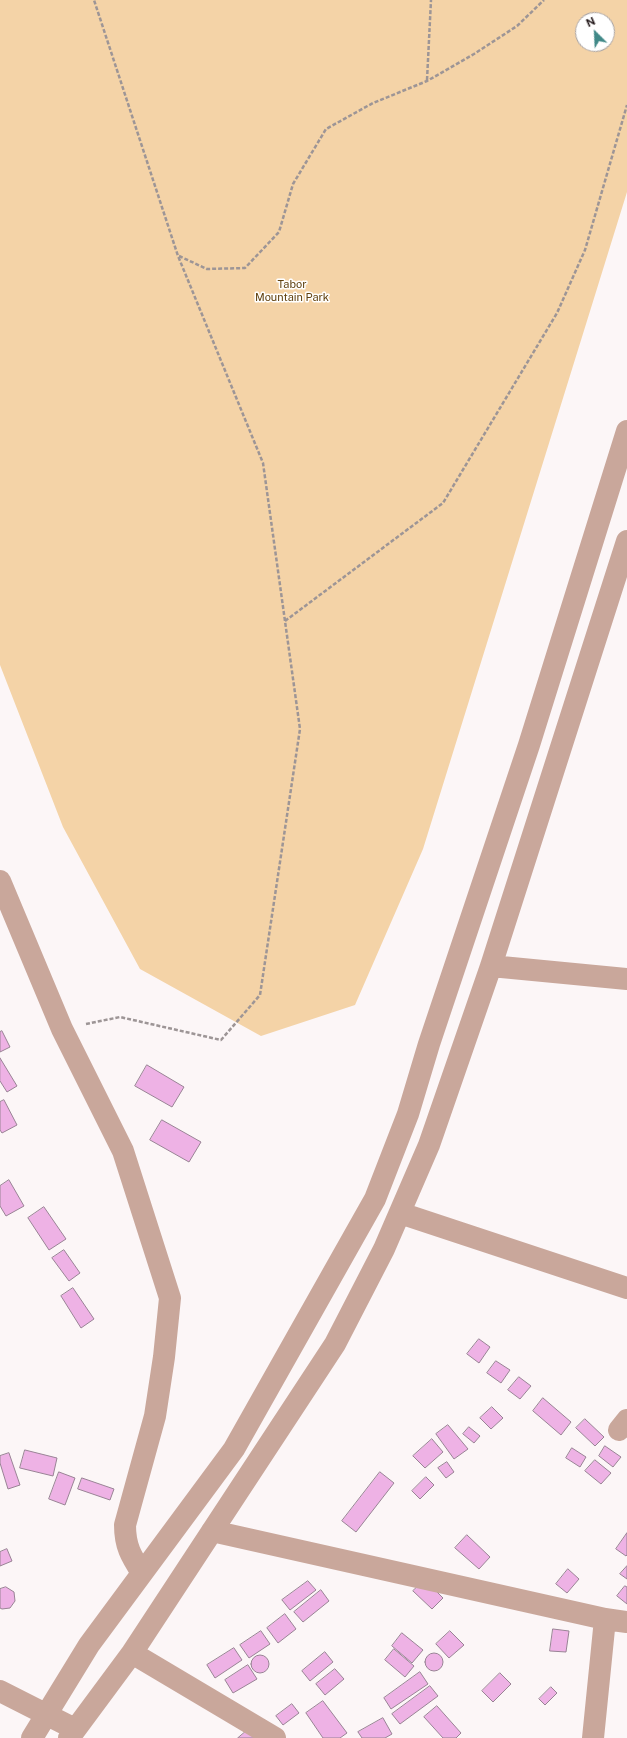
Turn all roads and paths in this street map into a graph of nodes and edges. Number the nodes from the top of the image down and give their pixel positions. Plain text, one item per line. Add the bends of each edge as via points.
1 (94, 0) edge
2 (431, 0) edge
3 (544, 0) edge
4 (427, 80) junction
5 (627, 105) edge
6 (178, 256) junction
7 (627, 431) edge
8 (627, 541) edge
9 (285, 621) junction
10 (0, 881) edge
11 (491, 966) junction
12 (627, 979) edge
13 (62, 1029) junction
14 (400, 1213) junction
15 (627, 1288) edge
16 (212, 1531) junction
17 (142, 1574) junction
18 (604, 1619) junction
19 (627, 1622) edge
20 (132, 1653) junction
21 (0, 1691) edge
22 (46, 1714) junction
23 (72, 1733) edge
24 (32, 1738) edge
25 (275, 1738) edge
26 (593, 1738) edge

1 - 6 path
2 - 4 path
3 - 4 path via 517,26
4 - 6 path via 372,103 326,129 293,184 280,232 245,268 207,269
5 - 9 path via 585,250 557,313 443,503
6 - 9 path via 263,463
7 - 17 street via 529,745 408,1114 375,1199 234,1449
8 - 11 street
9 - 13 path via 300,729 260,995 221,1040 120,1017
10 - 13 street
11 - 12 street
11 - 14 street via 429,1145
13 - 17 street via 123,1151 170,1298 155,1416 125,1525 125,1540 129,1553
14 - 15 street
14 - 16 street via 334,1344
16 - 18 street
16 - 20 street
17 - 22 street via 89,1645
18 - 19 street
18 - 26 street
20 - 23 street
20 - 25 street
21 - 22 street
22 - 23 street
22 - 24 street

